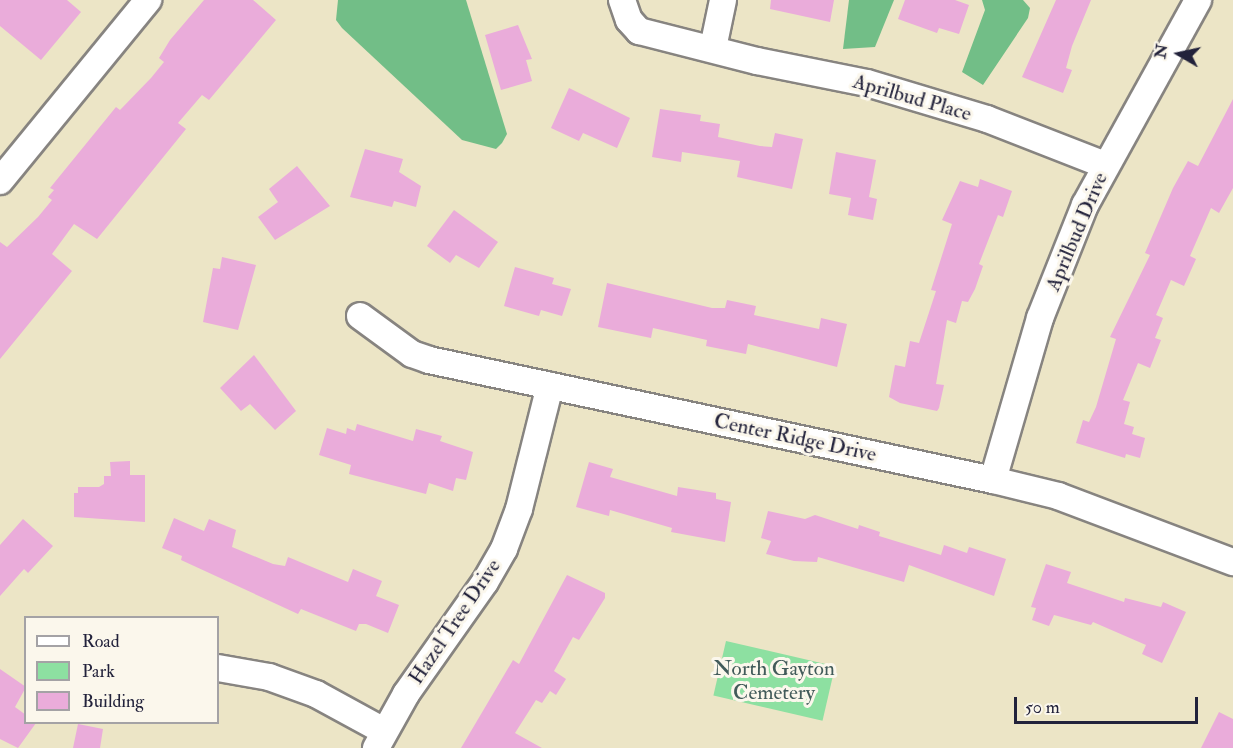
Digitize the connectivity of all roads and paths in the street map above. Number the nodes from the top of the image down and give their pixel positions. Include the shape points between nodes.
1 (148, 0) edge
2 (622, 0) edge
3 (723, 0) edge
4 (1198, 0) edge
5 (714, 48) junction
6 (1105, 165) junction
7 (0, 181) edge
8 (360, 316) dead end
9 (550, 386) junction
10 (993, 480) junction
11 (1233, 562) edge
12 (219, 668) edge
13 (380, 739) edge

1 - 7 street
2 - 5 street, Aprilbud Place via 629,20 639,31
3 - 5 street
4 - 6 street, Aprilbud Drive
5 - 6 street, Aprilbud Place via 757,62 867,83 987,119
6 - 10 street, Aprilbud Drive via 1040,318
8 - 9 street, Center Ridge Drive via 412,354
9 - 10 street, Center Ridge Drive
9 - 13 street, Hazel Tree Drive via 519,509 504,549
10 - 11 street, Center Ridge Drive via 1078,503
12 - 13 street via 268,677 316,694

